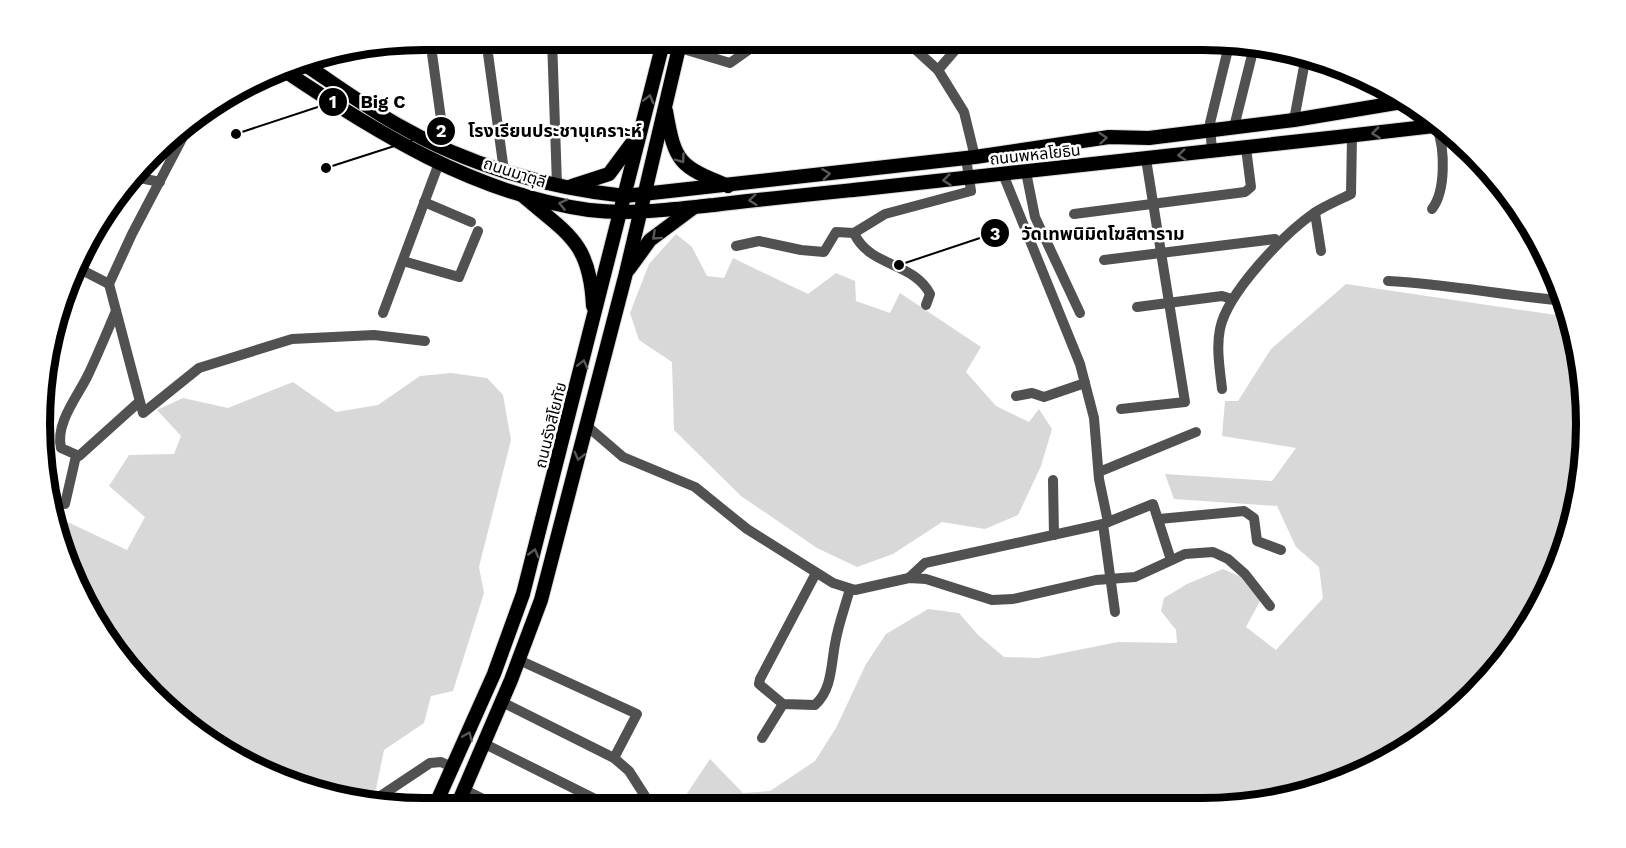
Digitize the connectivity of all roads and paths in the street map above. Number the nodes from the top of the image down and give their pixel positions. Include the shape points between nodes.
1 (432, 50) edge
2 (488, 50) edge
3 (553, 50) edge
4 (661, 50) edge
5 (679, 50) edge
6 (696, 50) edge
7 (748, 50) edge
8 (916, 50) edge
9 (955, 50) edge
10 (1228, 50) edge
11 (1252, 53) edge
12 (1305, 64) edge
13 (311, 67) edge
14 (301, 70) edge
15 (938, 70) junction
16 (290, 74) edge
17 (298, 80) junction
18 (1394, 103) edge
19 (665, 106) junction
20 (1294, 120) junction
21 (1234, 127) junction
22 (642, 128) junction
23 (1431, 128) edge
24 (1209, 130) junction
25 (1352, 136) junction
26 (183, 138) edge
27 (1446, 140) edge
28 (445, 148) junction
29 (1246, 148) junction
30 (1212, 152) junction
31 (971, 158) junction
32 (1146, 159) junction
33 (439, 163) junction
34 (504, 171) junction
35 (1026, 172) junction
36 (1003, 174) junction
37 (969, 177) junction
38 (141, 178) edge
39 (159, 182) junction
40 (562, 186) junction
41 (729, 186) junction
42 (519, 192) junction
43 (643, 195) junction
44 (625, 196) junction
45 (424, 202) junction
46 (1152, 203) junction
47 (694, 207) junction
48 (1432, 209) dead end
49 (621, 212) junction
50 (639, 212) junction
51 (1315, 213) junction
52 (1074, 214) dead end
53 (854, 233) junction
54 (1275, 239) dead end
55 (736, 246) dead end
56 (1321, 252) dead end
57 (1163, 254) junction
58 (1104, 260) dead end
59 (403, 261) junction
60 (83, 270) edge
61 (626, 273) junction
62 (1388, 281) dead end
63 (109, 284) junction
64 (1232, 299) junction
65 (1555, 300) edge
66 (1170, 301) junction
67 (926, 305) dead end
68 (1137, 307) dead end
69 (116, 311) junction
70 (383, 313) dead end
71 (1080, 313) dead end
72 (594, 321) junction
73 (424, 341) dead end
74 (1085, 383) junction
75 (1222, 389) dead end
76 (1016, 396) dead end
77 (139, 402) junction
78 (1121, 409) dead end
79 (587, 426) junction
80 (1196, 432) dead end
81 (76, 456) junction
82 (1099, 472) junction
83 (1053, 480) dead end
84 (65, 504) dead end
85 (1159, 519) junction
86 (1106, 523) junction
87 (1054, 535) junction
88 (1281, 550) dead end
89 (1172, 560) junction
90 (816, 573) junction
91 (909, 578) junction
92 (1112, 579) junction
93 (850, 589) junction
94 (1270, 606) dead end
95 (1115, 612) dead end
96 (519, 660) junction
97 (502, 702) junction
98 (783, 704) junction
99 (762, 738) dead end
100 (485, 744) junction
101 (614, 758) junction
102 (454, 768) junction
103 (465, 790) junction
104 (381, 796) edge
105 (439, 798) edge
106 (461, 798) edge
107 (481, 798) edge
108 (593, 798) edge
109 (646, 798) edge

1 - 28 street
2 - 34 street
3 - 40 street
22 -> 4 main road, ถนนรังสิโยทัย
5 - 19 main road
6 - 7 street via 730,63
8 - 15 street
9 - 15 street
10 - 24 street
11 - 21 street
12 - 20 street
13 - 28 main road, ถนนมาตุลี via 400,126
14 - 17 main road
15 - 31 street via 964,112
16 - 17 main road, ถนนมาตุลี
17 - 33 main road, ถนนมาตุลี via 375,130
18 - 20 main road, ถนนพหลโยธิน
19 -> 41 main road via 670,141 685,166
19 - 43 main road
20 - 21 main road, ถนนพหลโยธิน
21 - 24 main road, ถนนพหลโยธิน
22 - 40 main road via 609,174
22 - 44 main road, ถนนรังสิโยทัย
23 -> 25 main road, ถนนพหลโยธิน
24 - 30 street
31 -> 24 main road, ถนนพหลโยธิน via 1109,137 1149,138
25 - 29 main road, ถนนพหลโยธิน
25 - 51 street via 1351,194
26 - 39 street
27 - 48 street via 1439,195
28 - 34 main road, ถนนมาตุลี
29 - 30 main road, ถนนพหลโยธิน
29 - 46 street via 1249,190
30 -> 32 main road, ถนนพหลโยธิน
31 - 37 street
41 -> 31 main road, ถนนพหลโยธิน
32 - 35 main road, ถนนพหลโยธิน
32 - 46 street
33 - 42 main road, ถนนมาตุลี
33 - 45 street
34 - 40 main road, ถนนมาตุลี
35 - 36 main road, ถนนพหลโยธิน
35 - 71 street via 1035,217
36 - 37 main road, ถนนพหลโยธิน
36 - 74 street
37 -> 47 main road, ถนนพหลโยธิน
37 - 53 street via 971,192 885,214
38 - 39 street
39 - 63 street
40 - 44 main road, ถนนมาตุลี
41 - 43 main road, ถนนพหลโยธิน
49 -> 42 main road, ถนนมาตุลี via 588,210
42 - 72 main road via 555,220 582,250 592,287
43 - 44 main road, ถนนมาตุลี
43 - 50 main road
44 - 49 main road, ถนนรังสิโยทัย
45 - 59 street
45 - 59 street via 474,226 459,277
46 - 52 street
46 - 57 street
47 - 50 main road, ถนนพหลโยธิน
47 -> 61 main road via 650,240
49 - 50 main road, ถนนมาตุลี
49 - 72 main road, ถนนรังสิโยทัย
50 - 61 main road
51 - 56 street
51 - 64 street via 1276,246
53 - 55 street via 836,232 825,252 759,240
53 - 67 street via 870,254 921,281 931,297
54 - 57 street
57 - 58 street
57 - 66 street
59 - 70 street
60 - 63 street
61 - 79 main road
62 - 65 street via 1435,283
63 - 69 street
64 - 66 street via 1222,296
64 - 75 street via 1219,332
66 - 68 street
66 - 78 street via 1185,402
69 - 77 street
69 - 81 street via 60,436 61,448
102 -> 72 main road, ถนนรังสิโยทัย via 523,594
73 - 77 street via 374,335 292,339 199,368 146,413 142,413
74 - 76 street via 1044,397 1032,393
74 - 82 street via 1094,418
77 - 81 street via 83,454
79 - 90 street via 623,457 695,487 747,529
79 -> 96 main road via 541,600
80 - 82 street
81 - 84 street
82 - 86 street
83 - 87 street
85 - 86 street via 1153,504
85 - 88 street via 1244,511 1254,518 1257,541
85 - 89 street
86 - 87 street
86 - 92 street
87 - 91 street via 925,563
89 - 92 street via 1135,578
89 - 94 street via 1185,554 1213,552 1228,559
90 - 93 street
90 - 98 street via 760,679 759,684
91 - 92 street via 944,583 992,600
91 - 93 street
92 - 95 street
93 - 98 street via 832,674 820,700 815,705
96 - 97 main road
96 - 101 street via 637,714
97 - 100 main road
97 - 101 street
98 - 99 street
100 - 103 main road
100 - 108 street
101 - 109 street via 629,771
102 - 104 street via 441,762 430,763
102 - 105 main road, ถนนรังสิโยทัย
103 - 106 main road
103 - 107 street

